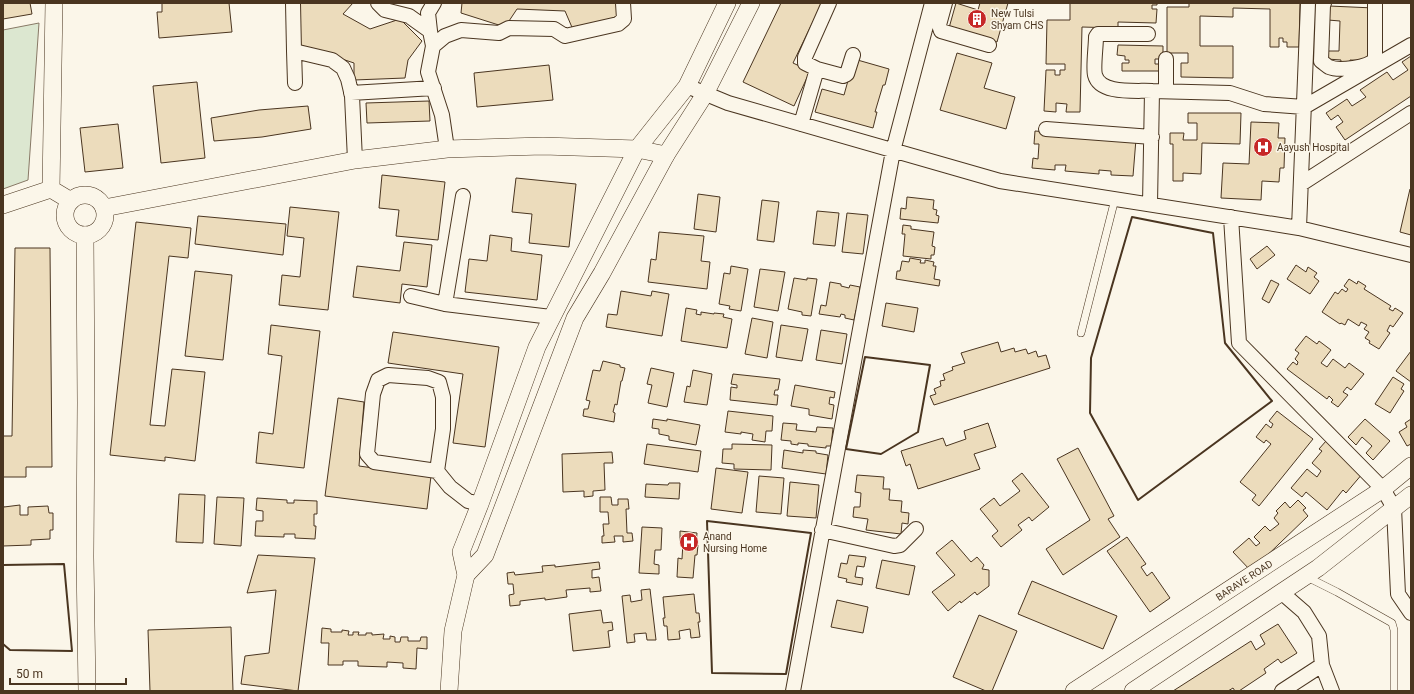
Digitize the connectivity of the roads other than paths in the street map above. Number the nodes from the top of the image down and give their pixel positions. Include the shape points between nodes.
1 (54, 3) edge
2 (294, 3) edge
3 (378, 3) edge
4 (434, 3) edge
5 (622, 3) edge
6 (727, 3) edge
7 (751, 3) edge
8 (829, 3) edge
9 (1308, 3) edge
10 (1324, 3) edge
11 (1375, 3) edge
12 (933, 4) edge
13 (430, 31) junction
14 (1148, 34) dead end
15 (989, 45) dead end
16 (1411, 45) edge
17 (433, 46) junction
18 (294, 51) junction
19 (1321, 54) junction
20 (854, 55) dead end
21 (1306, 55) junction
22 (1166, 59) dead end
23 (817, 69) junction
24 (295, 83) dead end
25 (687, 86) junction
26 (434, 88) junction
27 (1159, 91) junction
28 (351, 93) junction
29 (705, 94) junction
30 (1304, 107) junction
31 (1411, 113) edge
32 (801, 124) junction
33 (1046, 129) dead end
34 (1152, 137) junction
35 (447, 149) junction
36 (637, 149) junction
37 (893, 151) junction
38 (666, 155) junction
39 (354, 160) junction
40 (1301, 184) junction
41 (51, 189) junction
42 (463, 196) dead end
43 (1115, 199) junction
44 (71, 201) junction
45 (1150, 204) junction
46 (3, 205) edge
47 (104, 208) junction
48 (1231, 217) junction
49 (1299, 228) junction
50 (86, 235) junction
51 (1411, 255) edge
52 (411, 296) dead end
53 (445, 304) junction
54 (552, 317) junction
55 (1081, 333) dead end
56 (1411, 466) edge
57 (437, 471) junction
58 (1383, 488) junction
59 (1411, 495) edge
60 (480, 504) junction
61 (1394, 508) junction
62 (916, 529) dead end
63 (822, 530) junction
64 (466, 575) junction
65 (1305, 576) junction
66 (1281, 592) junction
67 (1411, 613) edge
68 (1322, 664) junction
69 (87, 691) edge
70 (450, 691) edge
71 (792, 691) edge
72 (1074, 691) edge
73 (1133, 691) edge
74 (1282, 691) edge
75 (1332, 691) edge
76 (1394, 691) edge

1 - 41 street
2 - 18 street
3 - 13 street via 385,10 409,16
4 - 13 street via 428,13
5 - 17 street via 624,19 618,24 565,36 554,29 509,28 499,33 461,30 445,36
6 - 25 street
7 - 29 street
8 - 23 street via 805,57 805,63
9 - 21 street
10 - 19 street
11 - 19 street via 1373,62 1365,66 1343,69 1329,67 1321,61
12 - 15 street via 941,31
12 - 37 street
13 - 17 street
14 - 27 street via 1098,34 1095,76 1101,85 1110,89
16 - 30 street
17 - 26 street via 428,72
18 - 24 street
18 - 28 street via 332,60 343,68
19 - 21 street
20 - 23 street via 847,74 843,76
21 - 30 street
22 - 27 street
23 - 32 street
25 - 29 street
25 - 36 street
26 - 28 street
26 - 35 street via 442,115
27 - 30 street via 1230,93 1264,104
27 - 34 street
28 - 39 street
29 - 32 street
29 - 38 street
30 - 40 street
31 - 40 street
32 - 37 street
33 - 34 street
34 - 45 street
35 - 36 street via 543,146
35 - 39 street
36 - 38 street
36 - 54 street
37 - 43 street via 1000,181
37 - 63 street
38 - 64 street via 575,318 485,555
39 - 47 street
40 - 49 street
41 - 44 street
41 - 46 street
42 - 53 street
43 - 45 street
43 - 55 lane
44 - 47 street via 77,197 90,196 101,202
44 - 50 street via 65,213 68,226 79,234
45 - 48 street
47 - 50 street via 102,226 92,234
48 - 49 street
48 - 58 street via 1239,343
49 - 51 street
50 - 69 street
52 - 53 street
53 - 54 street
54 - 60 street via 537,347
56 - 58 street, BARAVE ROAD
57 - 57 street via 374,462 367,454 373,394 378,380 388,375 428,378 439,382 444,397 444,429
57 - 60 street via 450,487 468,501
58 - 61 street
58 - 72 street, BARAVE ROAD
59 - 61 street
60 - 64 street via 461,552
61 - 65 street
61 - 67 street via 1398,594
62 - 63 street via 900,545 894,546
63 - 71 street
64 - 70 street via 454,630
65 - 66 street
65 - 76 lane via 1392,623
66 - 68 street via 1304,612 1319,636
66 - 73 street
68 - 74 street
68 - 75 street

